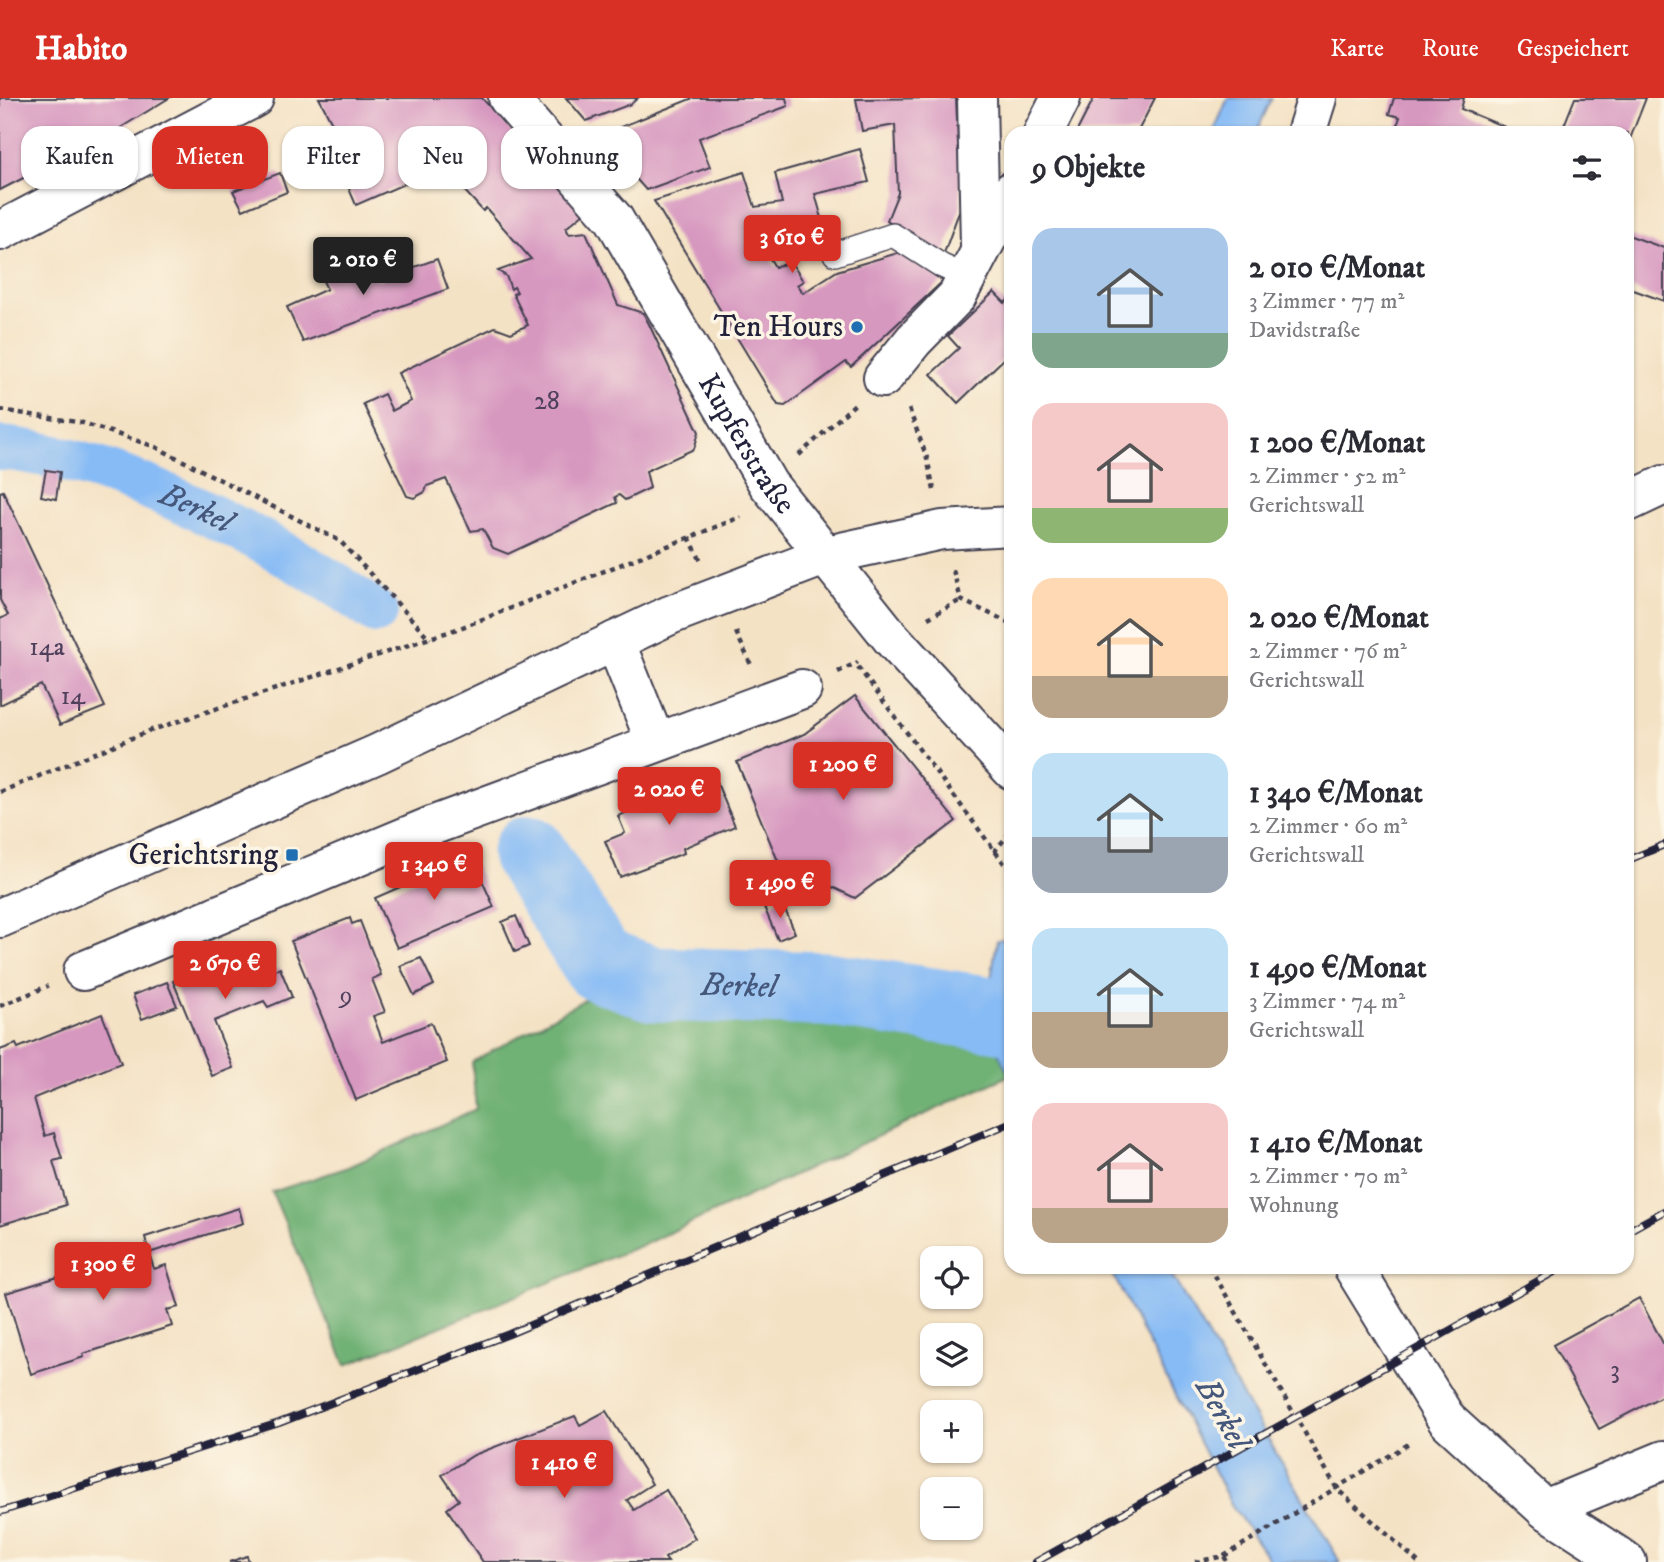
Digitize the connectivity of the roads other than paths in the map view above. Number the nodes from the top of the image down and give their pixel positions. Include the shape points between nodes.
1 (254, 98) edge
2 (508, 98) edge
3 (977, 98) edge
4 (1061, 98) edge
5 (1317, 98) edge
6 (1047, 126) edge
7 (1308, 126) edge
8 (1004, 206) edge
9 (0, 231) edge
10 (835, 254) dead end
11 (973, 265) junction
12 (883, 378) road end
13 (1664, 485) edge
14 (1634, 499) edge
15 (1004, 526) edge
16 (827, 555) junction
17 (615, 641) junction
18 (802, 689) dead end
19 (655, 741) junction
20 (1004, 762) edge
21 (0, 918) edge
22 (83, 971) road end
23 (1357, 1274) edge
24 (1664, 1460) edge
25 (1545, 1509) junction
26 (1627, 1562) edge

1 - 9 street
2 - 16 street, Kupferstraße via 614,219 775,493
3 - 11 street
4 - 6 street
5 - 7 street
8 - 11 street
10 - 11 lane via 893,236 942,266
11 - 12 street via 957,296
13 - 14 street
15 - 16 street via 942,530
16 - 17 street
16 - 20 street, Kupferstraße via 892,639
17 - 19 street
17 - 21 street via 377,754
18 - 19 street
19 - 22 street via 434,825
23 - 25 street via 1447,1420
24 - 25 street
25 - 26 street

